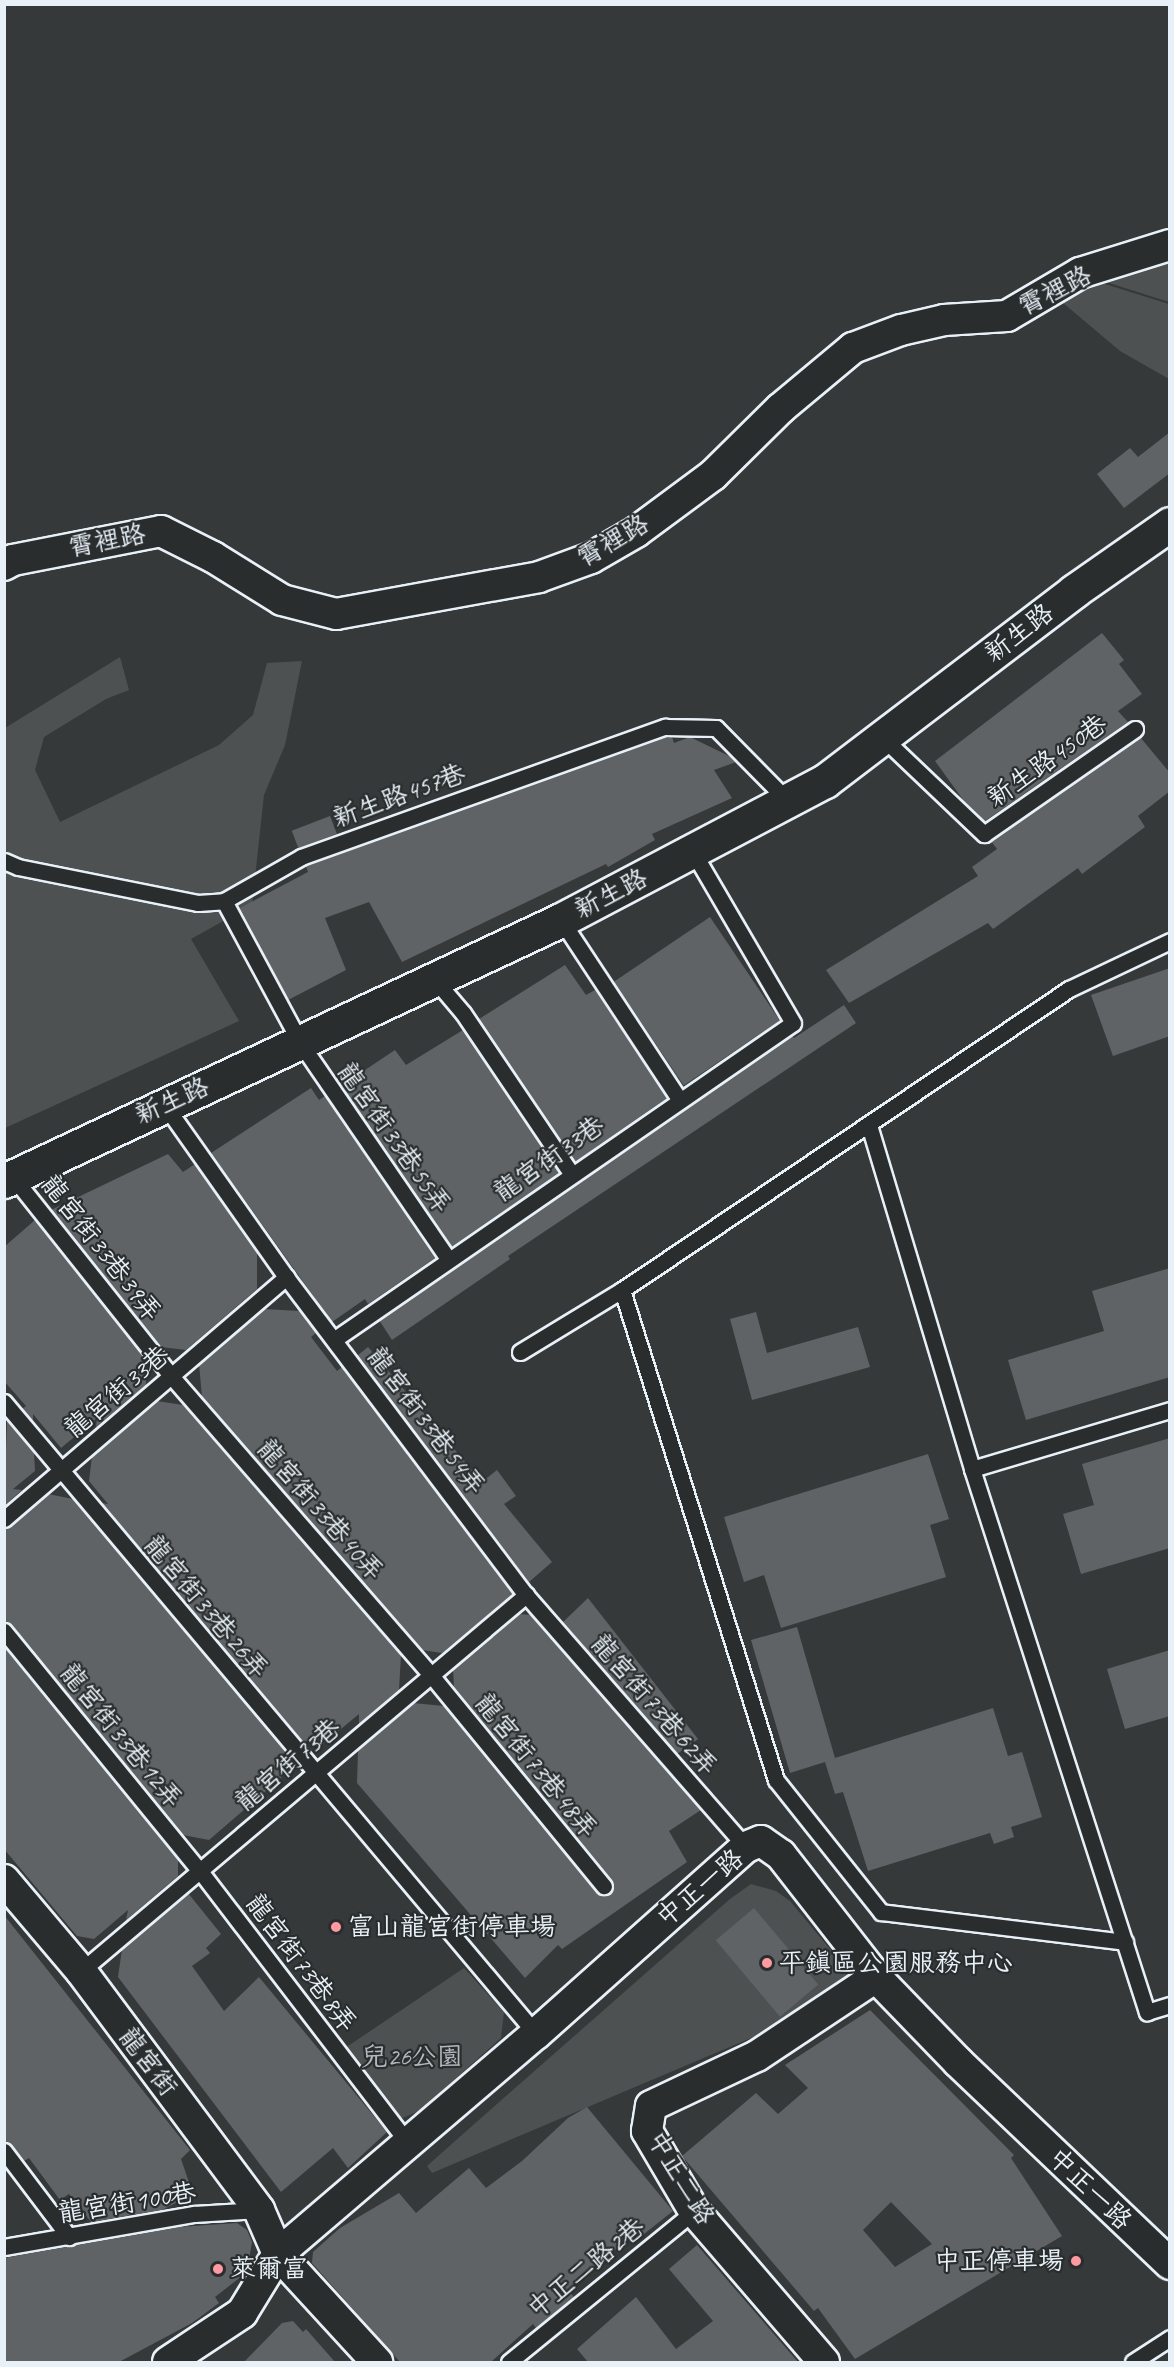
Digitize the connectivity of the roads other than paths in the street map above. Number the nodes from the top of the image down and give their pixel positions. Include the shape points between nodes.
1 (1170, 245) edge
2 (1170, 524) edge
3 (4, 565) edge
4 (1135, 729) dead end
5 (882, 737) junction
6 (787, 800) junction
7 (693, 852) junction
8 (4, 861) edge
9 (224, 901) junction
10 (561, 920) junction
11 (1170, 941) edge
12 (435, 980) junction
13 (301, 1044) junction
14 (680, 1099) junction
15 (164, 1104) junction
16 (869, 1125) junction
17 (571, 1173) junction
18 (9, 1179) edge
19 (448, 1259) junction
20 (286, 1277) junction
21 (622, 1290) junction
22 (335, 1339) junction
23 (520, 1352) dead end
24 (172, 1377) junction
25 (4, 1402) edge
26 (1170, 1410) edge
27 (972, 1469) junction
28 (61, 1471) junction
29 (4, 1520) edge
30 (526, 1595) junction
31 (4, 1631) edge
32 (431, 1676) junction
33 (314, 1775) junction
34 (746, 1847) junction
35 (200, 1871) junction
36 (4, 1880) edge
37 (604, 1886) dead end
38 (1125, 1942) junction
39 (81, 1971) junction
40 (876, 1977) junction
41 (1170, 2005) edge
42 (536, 2034) junction
43 (408, 2143) junction
44 (4, 2151) edge
45 (259, 2210) junction
46 (694, 2211) junction
47 (69, 2237) junction
48 (4, 2247) edge
49 (278, 2254) junction
50 (1170, 2264) edge
51 (1170, 2338) edge
52 (168, 2362) edge
53 (377, 2362) edge
54 (509, 2362) edge
55 (824, 2362) edge
56 (1133, 2362) edge

1 - 3 street, 霄裡路 via 1080,273 1007,316 944,320 901,330 854,348 781,408 713,474 636,532 591,558 539,577 336,614 282,600 213,557 161,531
2 - 5 street, 新生路
4 - 5 lane, 新生路450巷 via 984,834
5 - 6 street, 新生路 via 825,781
6 - 7 street, 新生路
6 - 9 lane, 新生路457巷 via 716,728 665,727 301,857
7 - 10 street, 新生路
7 - 14 lane, 龍宮街33巷 via 793,1023
8 - 9 lane, 新生路457巷 via 198,903
9 - 13 lane, 龍宮街33巷55弄
10 - 12 street, 新生路
10 - 14 lane
11 - 16 lane via 1069,988
12 - 13 street, 新生路
12 - 17 lane via 463,1013
13 - 15 street, 新生路
13 - 19 lane, 龍宮街33巷55弄
14 - 17 lane, 龍宮街33巷
15 - 18 street, 新生路
15 - 20 lane, 龍宮街33巷54弄
16 - 21 lane
16 - 27 lane
17 - 19 lane, 龍宮街33巷
18 - 24 lane, 龍宮街33巷39弄
19 - 22 lane, 龍宮街33巷
20 - 22 lane, 龍宮街33巷54弄
20 - 24 lane, 龍宮街33巷
21 - 23 lane
21 - 38 lane via 776,1780 881,1912
22 - 30 lane, 龍宮街33巷54弄
24 - 28 lane, 龍宮街33巷
24 - 32 lane, 龍宮街33巷40弄
25 - 28 lane, 龍宮街33巷26弄
26 - 27 lane
27 - 38 lane
28 - 29 lane, 龍宮街33巷
28 - 33 lane, 龍宮街33巷26弄
30 - 32 lane, 龍宮街73巷
30 - 34 lane, 龍宮街73巷62弄
31 - 35 lane, 龍宮街33巷12弄
32 - 33 lane, 龍宮街73巷
32 - 37 lane, 龍宮街73巷48弄
33 - 35 lane, 龍宮街73巷
33 - 42 lane, 龍宮街33巷26弄
34 - 40 street, 中正一路 via 761,1841 781,1854
34 - 42 street, 中正一路
35 - 39 lane, 龍宮街73巷
35 - 43 lane, 龍宮街73巷8弄
36 - 39 street, 龍宮街
38 - 41 lane via 1147,2012
39 - 45 street, 龍宮街
40 - 46 street, 中正二路 via 757,2056 651,2106 647,2131
40 - 50 street, 中正一路 via 958,2062
42 - 43 street, 中正一路
43 - 49 street, 中正一路
44 - 47 lane
45 - 47 lane, 龍宮街100巷 via 194,2214
45 - 49 street, 龍宮街
46 - 54 lane, 中正二路2巷
46 - 55 street, 中正二路
47 - 48 lane, 龍宮街100巷
49 - 52 street, 中正一路 via 242,2313
49 - 53 street, 龍宮街
51 - 56 lane

